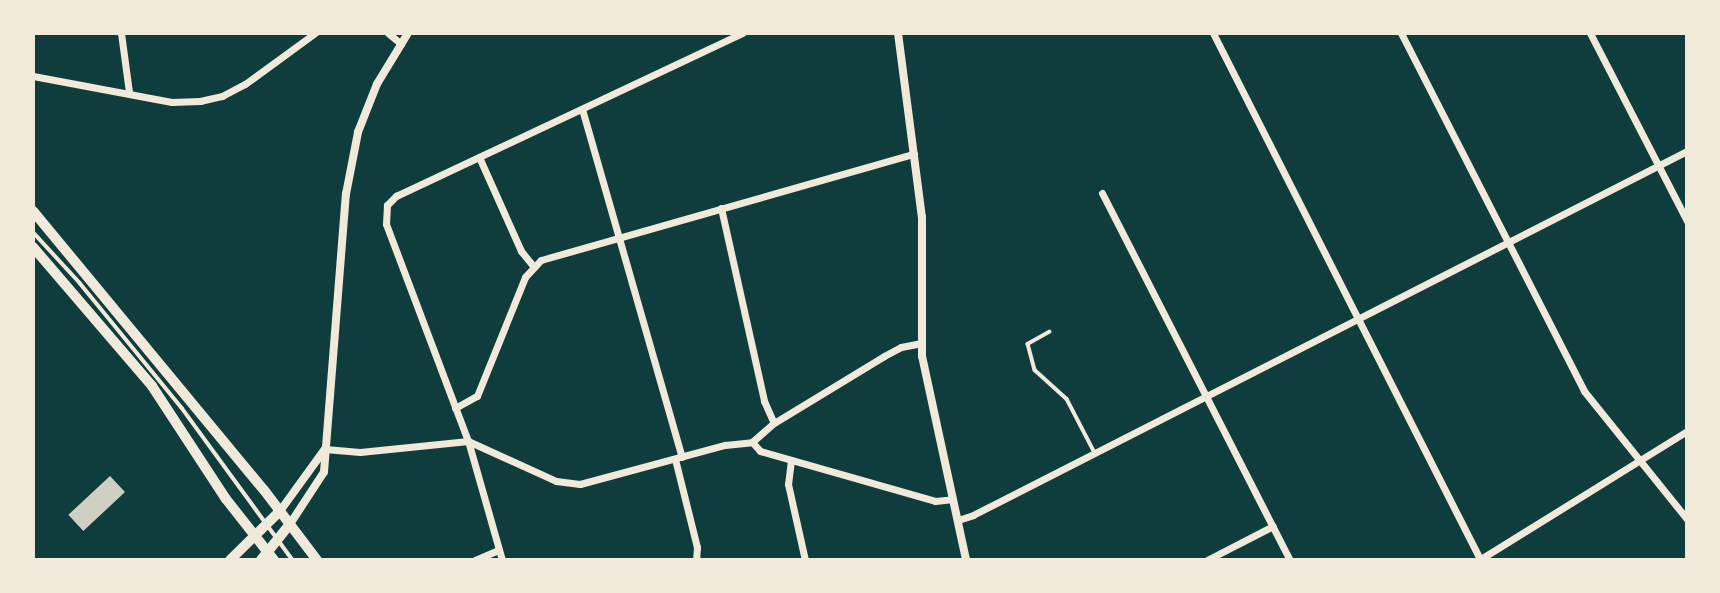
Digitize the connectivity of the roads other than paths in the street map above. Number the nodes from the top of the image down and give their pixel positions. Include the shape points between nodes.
1 (121, 33) edge
2 (315, 33) edge
3 (388, 33) edge
4 (408, 33) edge
5 (743, 33) edge
6 (898, 33) edge
7 (1213, 33) edge
8 (1401, 33) edge
9 (1590, 33) edge
10 (401, 44) junction
11 (33, 76) edge
12 (129, 92) junction
13 (582, 109) junction
14 (1687, 150) edge
15 (914, 154) junction
16 (479, 157) junction
17 (1658, 165) junction
18 (1102, 193) dead end
19 (721, 208) junction
20 (33, 211) edge
21 (1687, 221) edge
22 (33, 232) edge
23 (619, 237) junction
24 (1508, 242) junction
25 (33, 247) edge
26 (533, 266) junction
27 (1358, 318) junction
28 (1050, 332) dead end
29 (922, 343) junction
30 (1206, 396) junction
31 (455, 408) junction
32 (774, 423) junction
33 (1687, 431) edge
34 (468, 441) junction
35 (752, 442) junction
36 (325, 449) junction
37 (1095, 453) junction
38 (678, 458) junction
39 (791, 460) junction
40 (1640, 460) junction
41 (953, 499) junction
42 (280, 511) junction
43 (1687, 519) edge
44 (958, 520) junction
45 (268, 523) junction
46 (290, 524) junction
47 (1273, 526) junction
48 (256, 536) junction
49 (278, 538) junction
50 (499, 550) junction
51 (267, 557) edge
52 (1480, 559) edge
53 (230, 560) edge
54 (293, 560) edge
55 (317, 560) edge
56 (475, 560) edge
57 (502, 560) edge
58 (696, 560) edge
59 (805, 560) edge
60 (966, 560) edge
61 (1207, 560) edge
62 (1290, 560) edge

1 - 12 street
2 - 12 street via 222,96 172,102
3 - 10 street
4 - 10 street
5 - 13 street
6 - 15 street
7 - 27 street
8 - 24 street
9 - 17 street
10 - 36 street via 368,106 352,158
11 - 12 street
13 - 16 street
13 - 23 street
14 - 17 street
15 - 19 street
15 - 29 street via 923,241
16 - 26 street via 521,251
16 - 31 street via 387,205 386,224
17 - 21 street
17 - 24 street
18 - 30 street
19 - 23 street
19 - 32 street via 764,401
20 - 42 main road
22 - 45 lane via 182,408
23 - 26 street
23 - 38 street
24 - 27 street
24 - 40 street via 1584,391
25 - 48 main road via 152,386 226,499
26 - 31 street via 477,396
27 - 30 street
27 - 52 street
28 - 37 lane via 1028,344 1035,370 1067,399
29 - 32 street via 884,356
29 - 41 street
30 - 37 street
30 - 47 street
31 - 34 street
32 - 35 street
33 - 40 street
34 - 36 street via 360,452
34 - 38 street via 569,484 593,482
34 - 50 street
35 - 38 street
35 - 39 street via 760,451
36 - 42 street
36 - 46 street via 324,472
37 - 44 street
38 - 58 street
39 - 41 street via 934,501
39 - 59 street via 788,484
40 - 43 street
40 - 52 street
41 - 44 street
42 - 45 main road
42 - 46 main road
44 - 60 street
45 - 48 main road
45 - 49 lane
46 - 49 main road
46 - 55 main road
47 - 61 street
47 - 62 street
48 - 51 main road
48 - 53 main road
49 - 51 main road
49 - 54 lane
50 - 56 street
50 - 57 street

